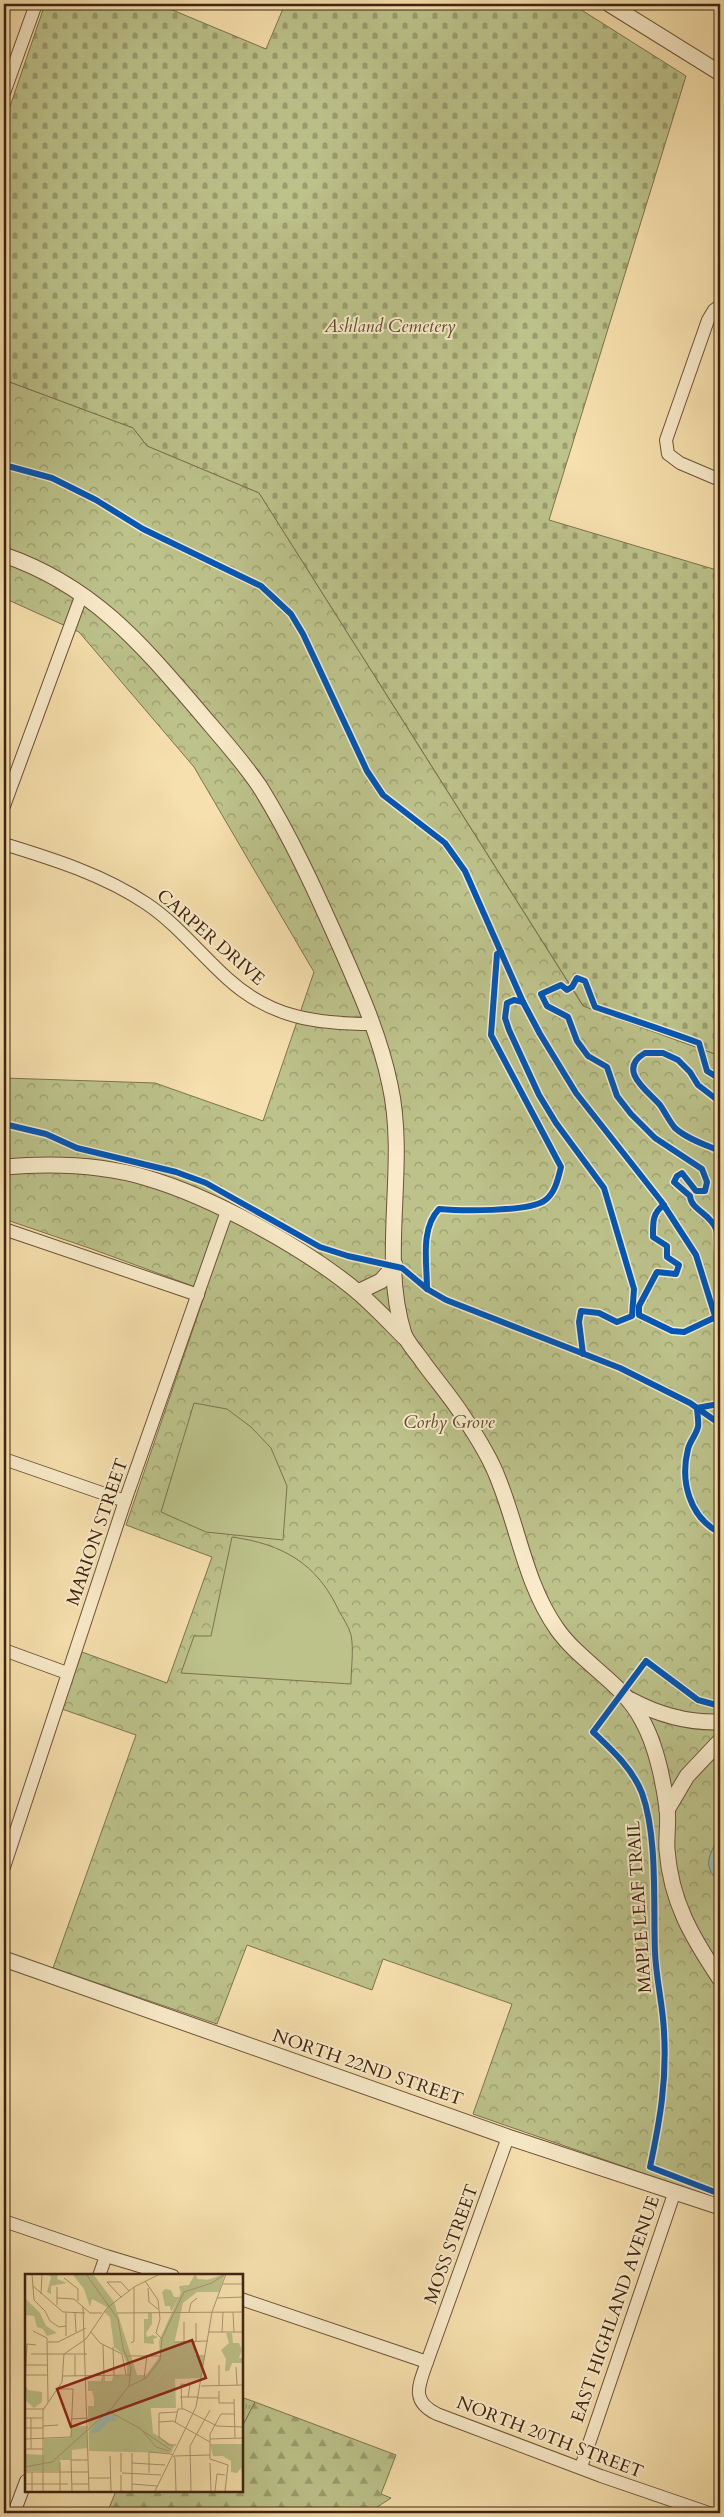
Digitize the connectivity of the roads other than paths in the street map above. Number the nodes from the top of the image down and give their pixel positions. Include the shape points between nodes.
1 (36, 4) edge
2 (609, 4) edge
3 (720, 73) edge
4 (4, 93) edge
5 (720, 306) edge
6 (720, 480) edge
7 (4, 555) edge
8 (82, 594) junction
9 (4, 806) edge
10 (4, 844) edge
11 (373, 1024) junction
12 (4, 1167) edge
13 (227, 1211) junction
14 (4, 1229) edge
15 (395, 1265) junction
16 (358, 1292) junction
17 (198, 1295) junction
18 (405, 1338) junction
19 (4, 1458) edge
20 (125, 1501) junction
21 (4, 1650) edge
22 (67, 1673) junction
23 (630, 1699) junction
24 (720, 1722) edge
25 (720, 1741) edge
26 (667, 1810) junction
27 (4, 1867) edge
28 (4, 1959) edge
29 (720, 1979) edge
30 (508, 2137) junction
31 (675, 2191) junction
32 (720, 2207) edge
33 (4, 2221) edge
34 (106, 2256) junction
35 (100, 2274) edge
36 (166, 2274) edge
37 (242, 2299) edge
38 (427, 2362) junction
39 (581, 2467) junction
40 (25, 2484) edge
41 (14, 2513) edge
42 (709, 2513) edge

1 - 4 street
2 - 3 street
5 - 6 street via 708,320 666,440 668,454
7 - 8 street via 41,570
8 - 9 street
8 - 11 street via 141,644 258,784 302,861
10 - 11 street, CARPER DRIVE via 92,875 147,904 186,935 228,980 268,1007 326,1024
11 - 15 street via 390,1085 398,1133
12 - 13 street via 69,1165 102,1169 146,1178
13 - 16 street via 305,1256
13 - 17 street, MARION STREET
14 - 17 street
15 - 16 street via 381,1281
15 - 18 street
16 - 18 street
17 - 20 street, MARION STREET
18 - 23 street via 463,1416 498,1478 545,1611 578,1654
19 - 20 street
20 - 22 street, MARION STREET
21 - 22 street
22 - 27 street, MARION STREET
23 - 24 street via 653,1711 680,1719
23 - 26 street via 644,1722
25 - 26 street via 688,1776
26 - 29 street via 667,1850 673,1887 684,1922
28 - 30 street, NORTH 22ND STREET
30 - 31 street, NORTH 22ND STREET
30 - 38 street, MOSS STREET
31 - 32 street, NORTH 22ND STREET
31 - 39 street, EAST HIGHLAND AVENUE
33 - 34 street
34 - 35 street
34 - 36 street
37 - 38 street
38 - 39 street, NORTH 20TH STREET via 418,2395 426,2408
39 - 42 street, NORTH 20TH STREET
40 - 41 street

